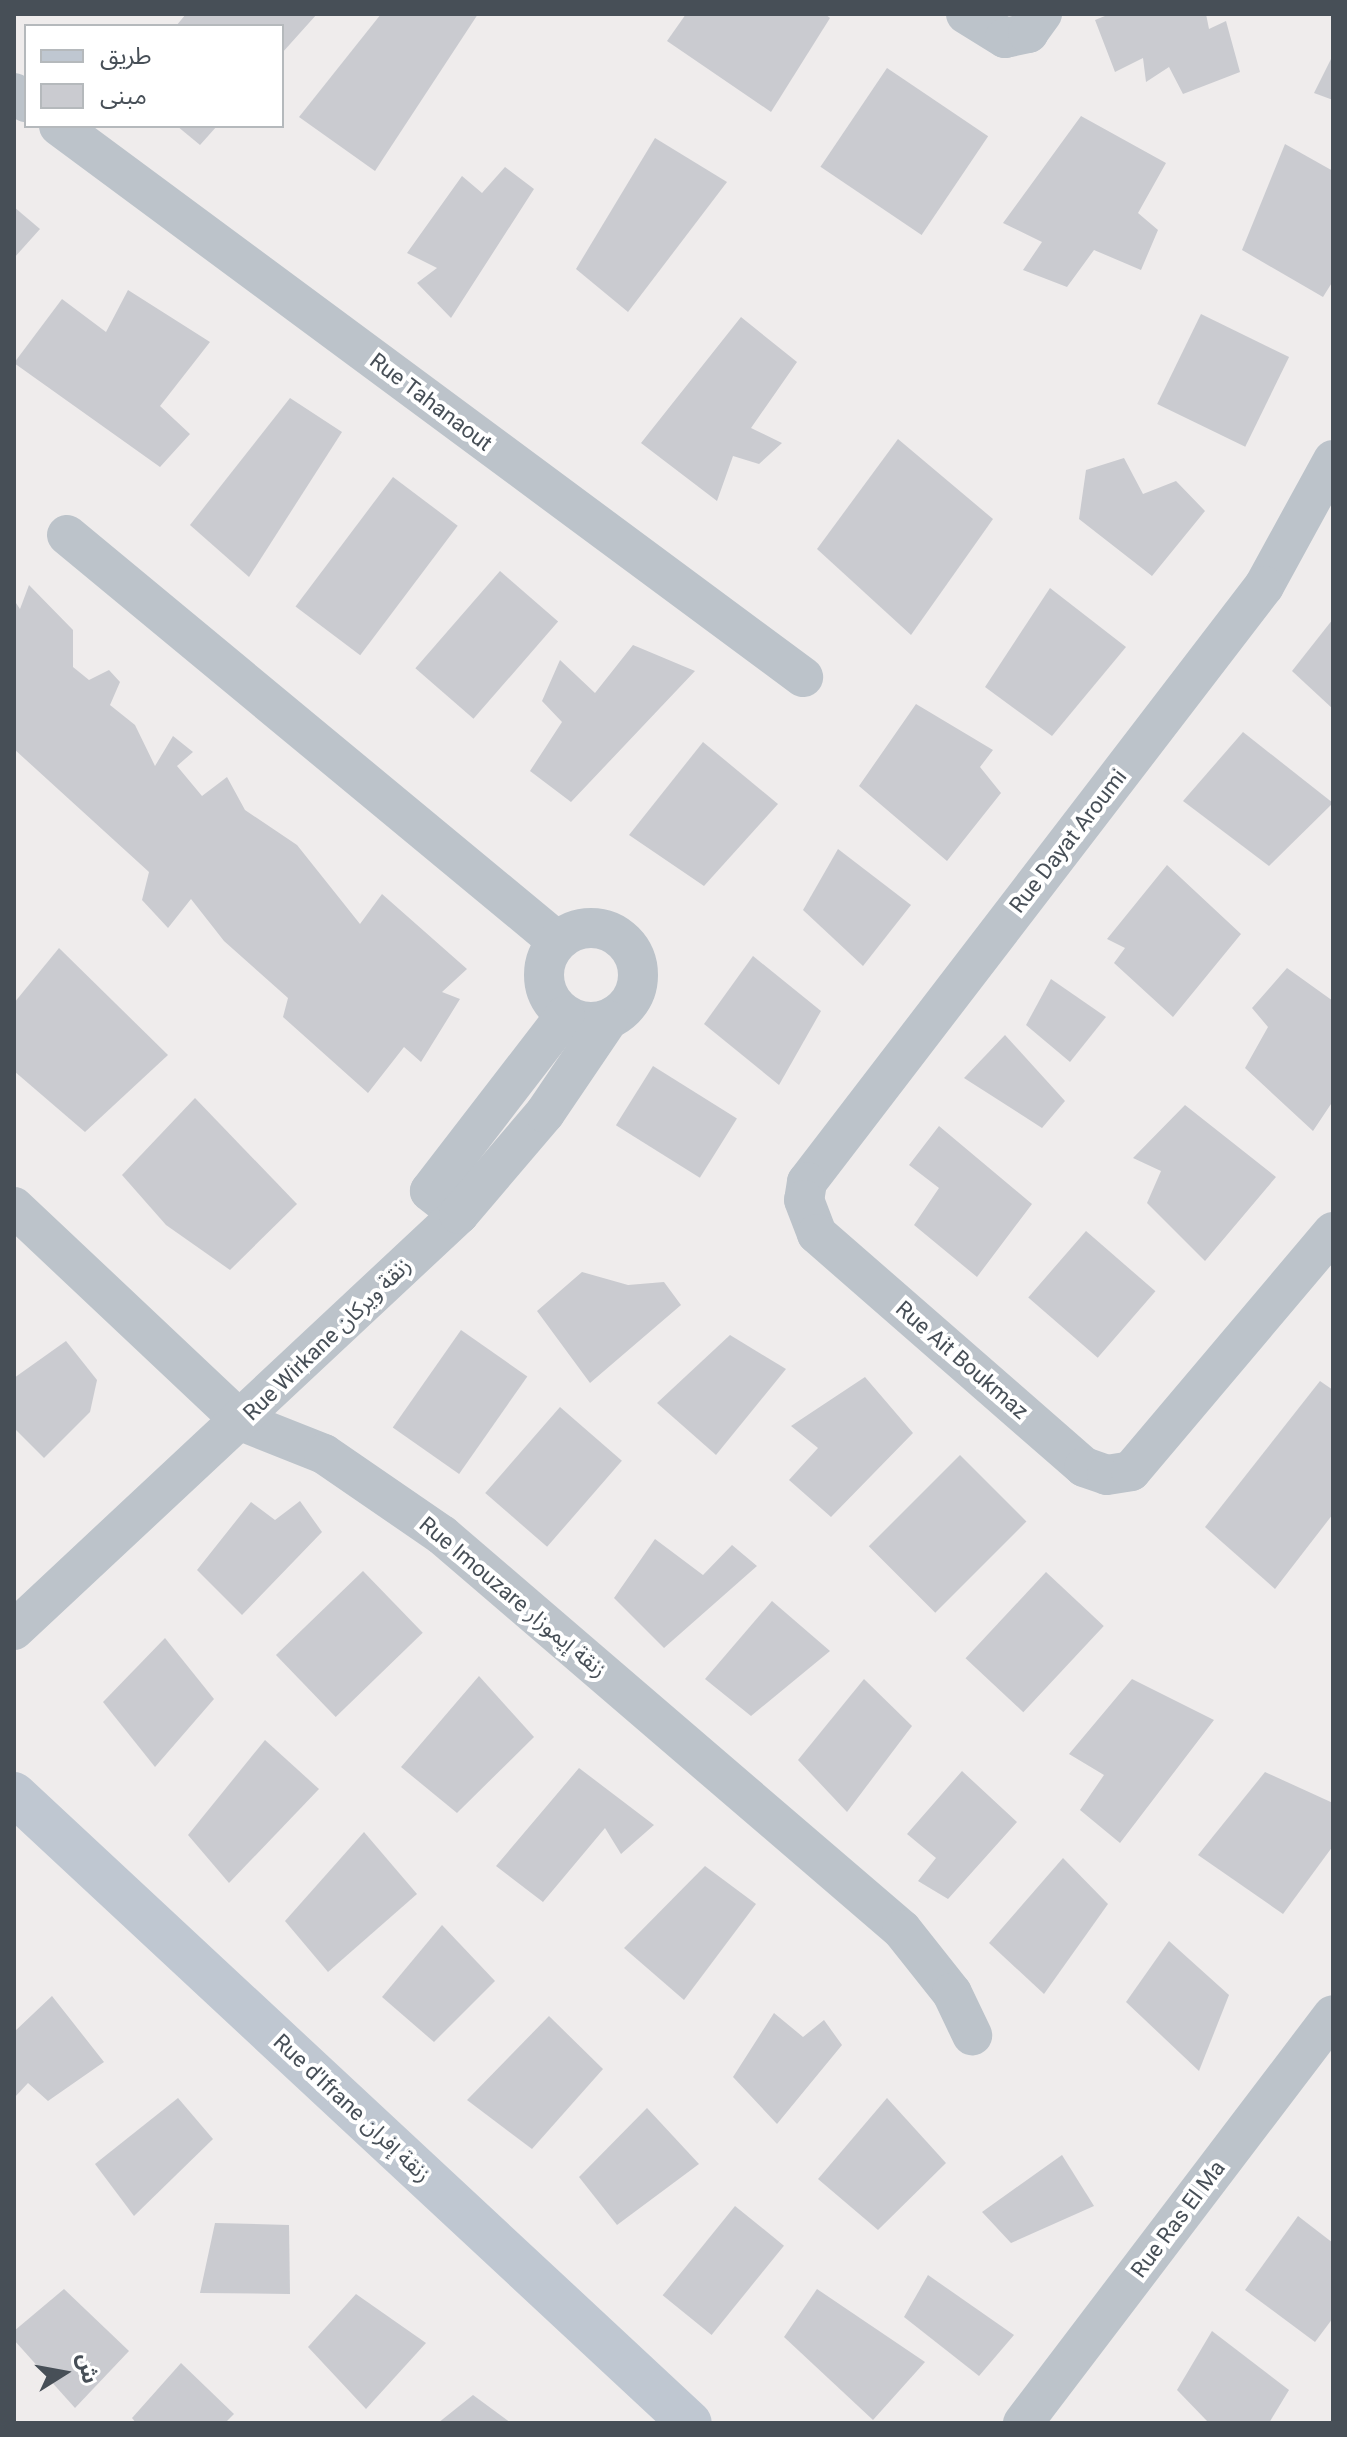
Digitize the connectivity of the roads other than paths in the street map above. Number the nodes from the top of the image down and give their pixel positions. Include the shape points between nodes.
1 (966, 14) edge
2 (1035, 23) edge
3 (62, 128) edge
4 (1333, 460) edge
5 (67, 535) dead end
6 (803, 677) dead end
7 (557, 941) junction
8 (565, 1016) junction
9 (608, 1020) junction
10 (512, 1082) junction
11 (545, 1113) junction
12 (445, 1202) junction
13 (14, 1207) edge
14 (807, 1218) joint
15 (1333, 1232) edge
16 (241, 1421) junction
17 (14, 1630) edge
18 (14, 1794) edge
19 (1333, 2015) edge
20 (972, 2035) dead end
21 (690, 2423) edge
22 (1023, 2423) edge

1 - 2 street via 1005,38
3 - 6 street, Rue Tahanaout
4 - 14 street, Rue Dayat Aroumi via 1264,586 807,1182
5 - 7 street
7 - 8 street via 545,959 543,980
7 - 9 street via 574,930 596,927 616,934 630,949 636,989 626,1008
8 - 9 street via 586,1023
8 - 10 street
9 - 11 street, Rue Wirkane زنقة ويركان
10 - 11 street
10 - 12 street
11 - 12 street, Rue Wirkane زنقة ويركان
12 - 16 street, Rue Wirkane زنقة ويركان
13 - 16 street, Rue Imouzare زنقة إيموزار
14 - 15 street, Rue Ait Boukmaz via 817,1234 1084,1467 1107,1475 1131,1471
16 - 17 street, Rue Wirkane زنقة ويركان
16 - 20 street, Rue Imouzare زنقة إيموزار via 324,1454 442,1535 902,1930 952,1993
18 - 21 street, Rue d'Ifrane زنقة إفران
19 - 22 street, Rue Ras El Ma

